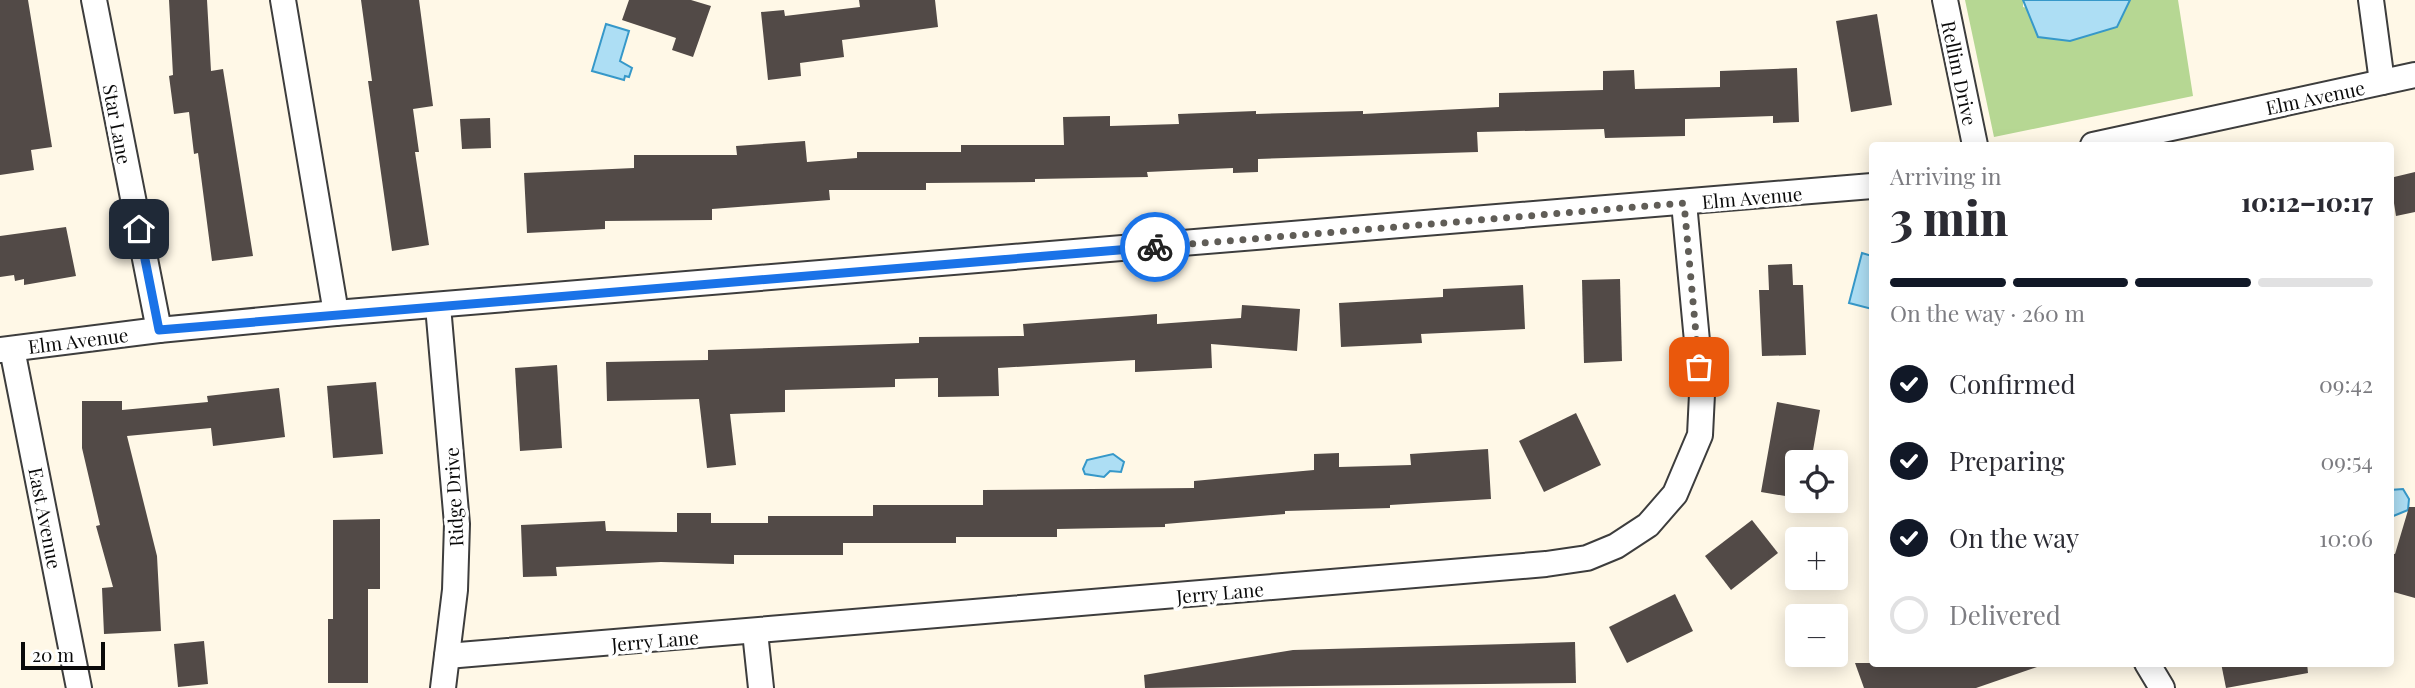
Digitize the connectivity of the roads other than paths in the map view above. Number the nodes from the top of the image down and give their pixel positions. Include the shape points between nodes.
1 (94, 0) edge
2 (283, 0) edge
3 (1945, 0) edge
4 (2371, 0) edge
5 (2415, 75) edge
6 (2382, 82) junction
7 (1974, 142) edge
8 (2107, 142) edge
9 (1869, 186) edge
10 (1684, 203) junction
11 (438, 306) junction
12 (336, 313) junction
13 (159, 330) junction
14 (6, 349) edge
15 (755, 632) junction
16 (447, 656) junction
17 (2149, 667) edge
18 (79, 688) edge
19 (443, 688) edge
20 (761, 688) edge
21 (2162, 688) edge

1 - 13 street, Star Lane
2 - 12 street
3 - 7 street, Rellim Drive
4 - 6 street
5 - 6 street, Elm Avenue
6 - 8 street, Elm Avenue
9 - 10 street, Elm Avenue
10 - 11 street, Elm Avenue
10 - 15 street, Jerry Lane via 1702,394 1699,435 1675,494 1648,525 1616,546 1587,558 1546,564
11 - 12 street, Elm Avenue
11 - 16 street, Ridge Drive via 457,524
12 - 13 street, Elm Avenue
13 - 14 street, Elm Avenue
14 - 18 street, East Avenue
15 - 16 street, Jerry Lane
15 - 20 street
16 - 19 street, Ridge Drive
17 - 21 street

